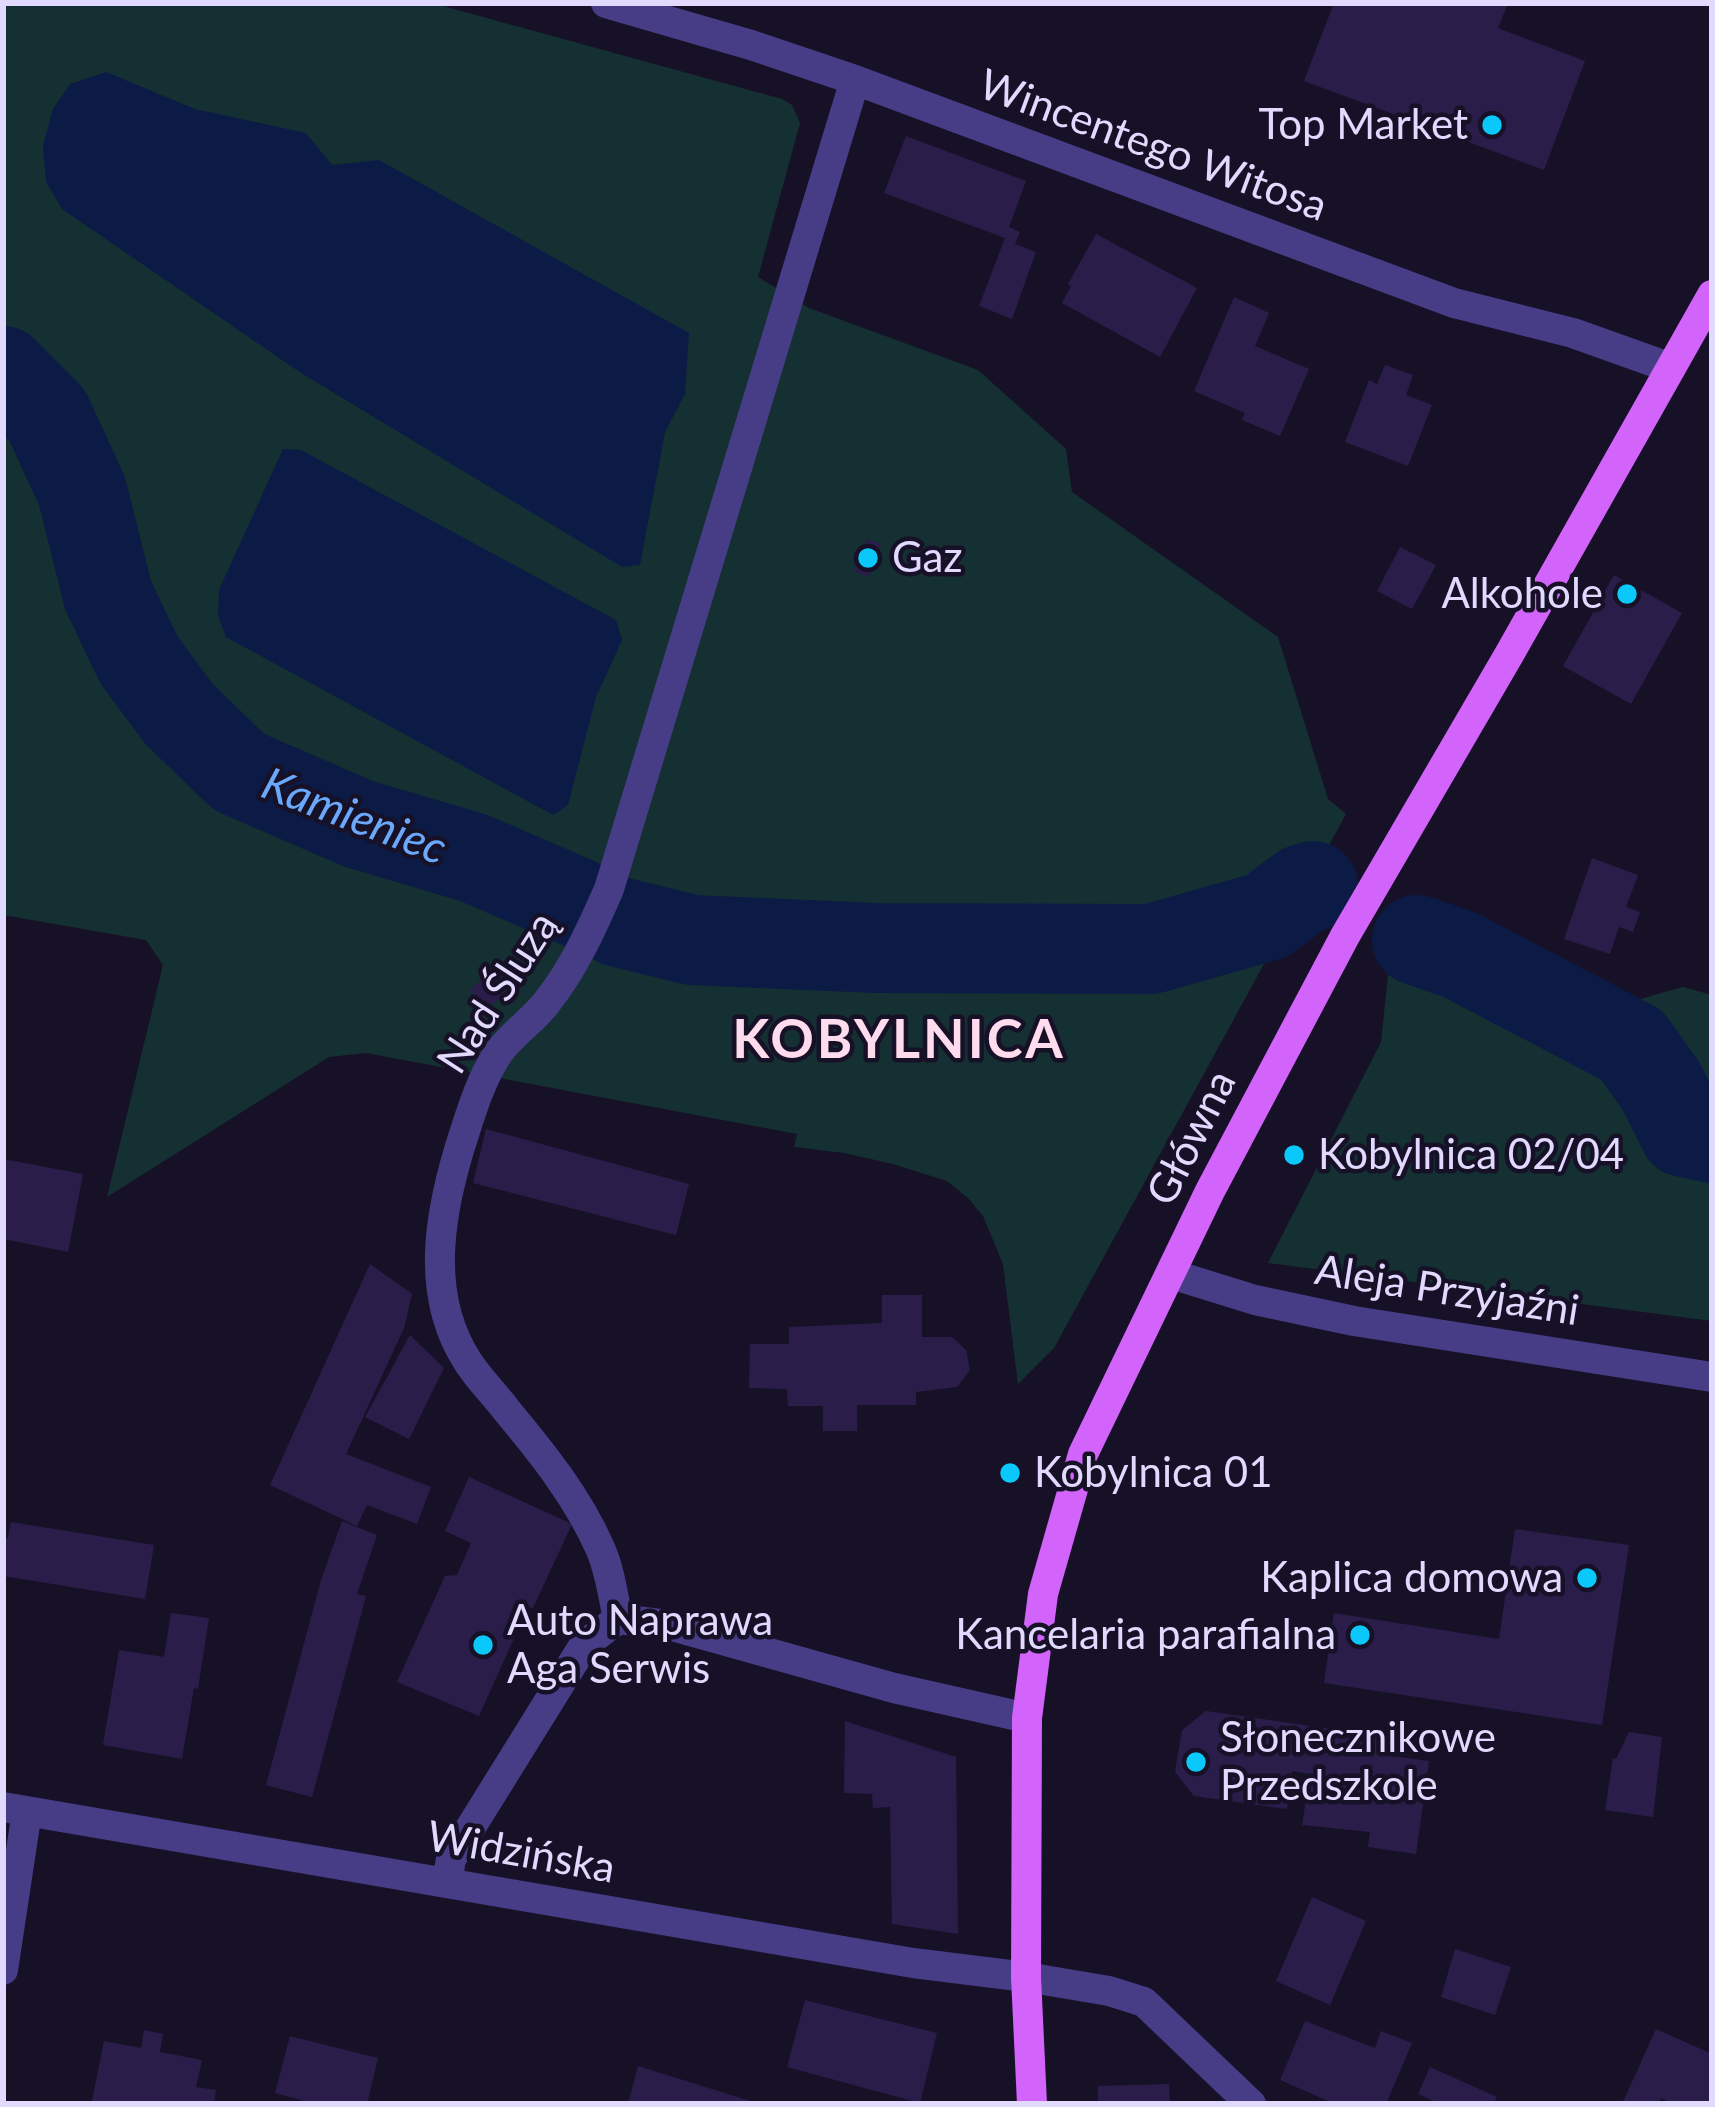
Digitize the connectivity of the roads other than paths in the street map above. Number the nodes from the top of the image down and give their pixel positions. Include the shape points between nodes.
1 (606, 3) edge
2 (855, 80) junction
3 (1712, 295) edge
4 (1671, 368) junction
5 (1171, 1274) junction
6 (1712, 1377) edge
7 (618, 1619) junction
8 (1027, 1718) junction
9 (15, 1809) edge
10 (447, 1883) junction
11 (3, 1970) edge
12 (1026, 1977) junction
13 (1032, 2104) edge
14 (1251, 2104) edge

1 - 2 street, Wincentego Witosa
2 - 4 street, Wincentego Witosa via 1454,303
2 - 7 street, Nad Śluzą via 609,890 548,1001 497,1054 475,1100 444,1210 442,1296 452,1330 584,1515 603,1553
3 - 4 main road, Główna
4 - 5 main road, Główna via 1345,935
5 - 6 street, Aleja Przyjaźni via 1354,1321
5 - 8 main road, Główna via 1083,1454 1043,1594
7 - 8 street via 669,1625
7 - 10 street via 584,1645 451,1859
8 - 12 main road, Główna
9 - 10 street, Widzińska
9 - 11 street
10 - 12 street, Widzińska
12 - 13 main road, Główna
12 - 14 street, Widzińska via 1144,2002

